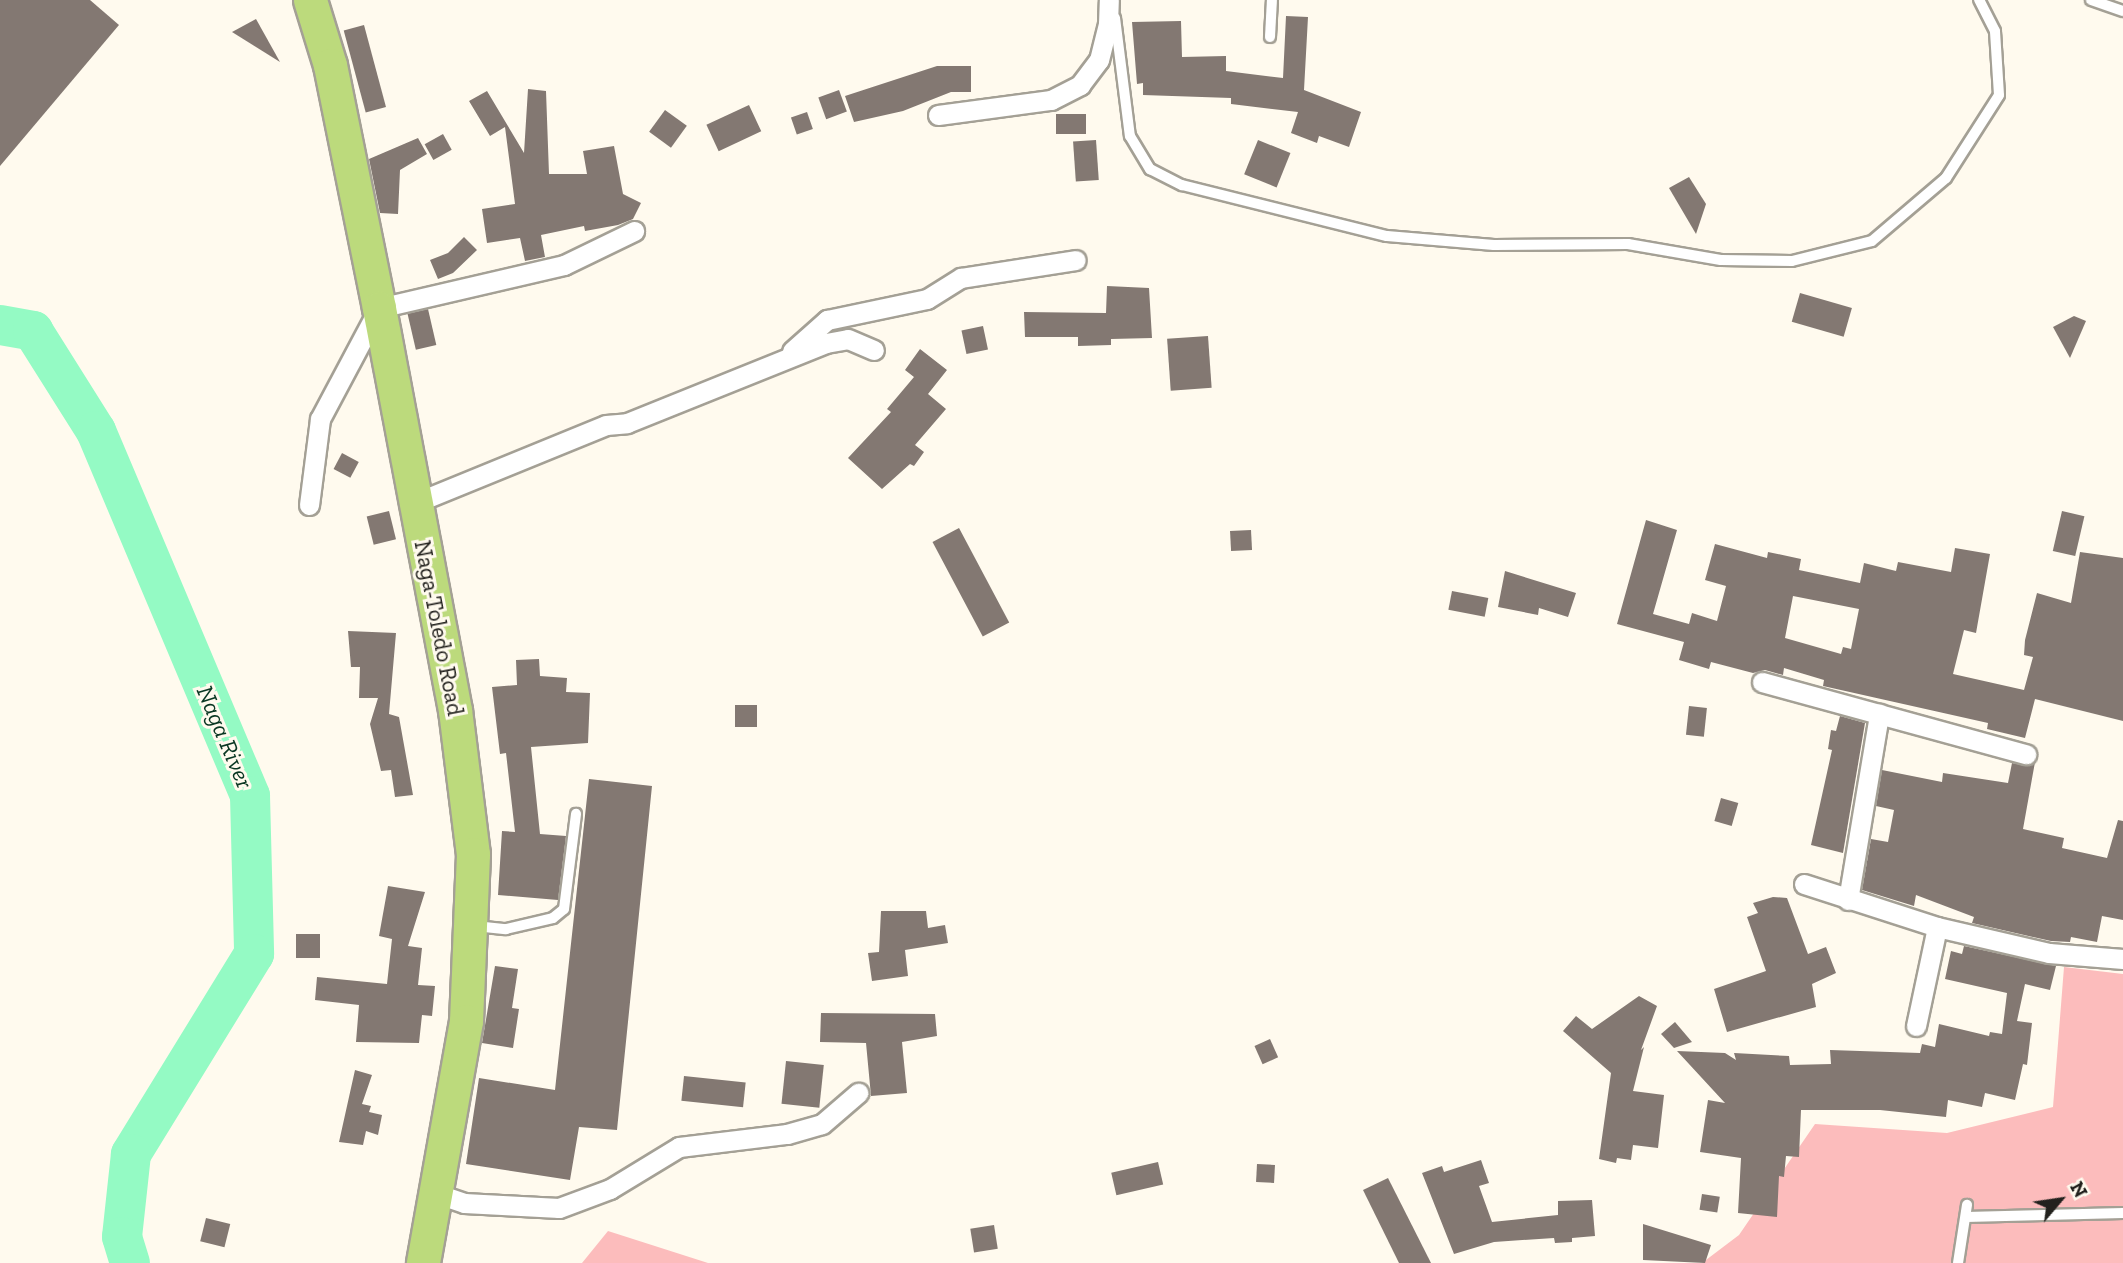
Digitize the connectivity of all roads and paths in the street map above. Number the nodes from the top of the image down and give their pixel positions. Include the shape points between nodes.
1 (1111, 0) edge
2 (1272, 0) edge
3 (1979, 0) edge
4 (2091, 0) edge
5 (316, 2) edge
6 (2123, 11) edge
7 (1269, 37) dead end
8 (937, 115) dead end
9 (634, 231) dead end
10 (1076, 260) dead end
11 (379, 309) junction
12 (874, 350) dead end
13 (781, 362) junction
14 (415, 503) junction
15 (309, 505) dead end
16 (1762, 682) dead end
17 (1879, 714) junction
18 (2026, 754) dead end
19 (576, 814) dead end
20 (1804, 884) dead end
21 (1848, 900) junction
22 (473, 926) junction
23 (1937, 927) junction
24 (2123, 959) edge
25 (1916, 1026) dead end
26 (858, 1093) dead end
27 (435, 1193) junction
28 (1968, 1205) dead end
29 (2123, 1213) edge
30 (1966, 1217) junction
31 (423, 1263) edge
32 (1958, 1263) edge

1 - 3 lane via 1130,136 1150,169 1182,185 1387,236 1494,245 1628,244 1721,260 1792,261 1872,241 1946,178 1999,95 1995,31
1 - 8 street via 1099,60 1080,85 1051,100
2 - 7 lane
4 - 6 lane
5 - 11 highway, Naga-Toledo Road
9 - 11 street via 564,265
10 - 13 street via 961,278 927,299 827,320
11 - 14 highway, Naga-Toledo Road
11 - 15 street via 320,419
12 - 13 street via 848,339
13 - 14 street via 627,423 606,425
14 - 22 highway, Naga-Toledo Road via 455,710 473,853
16 - 17 street
17 - 18 street
17 - 21 street
19 - 22 lane via 564,909 553,918 506,929
20 - 21 street
21 - 23 street
22 - 27 highway, Naga-Toledo Road via 466,1021
23 - 24 street via 2049,953
23 - 25 street
26 - 27 street via 822,1124 787,1134 679,1147 610,1188 559,1208 464,1203
27 - 31 highway, Naga-Toledo Road
28 - 30 lane
29 - 30 lane
30 - 32 lane

